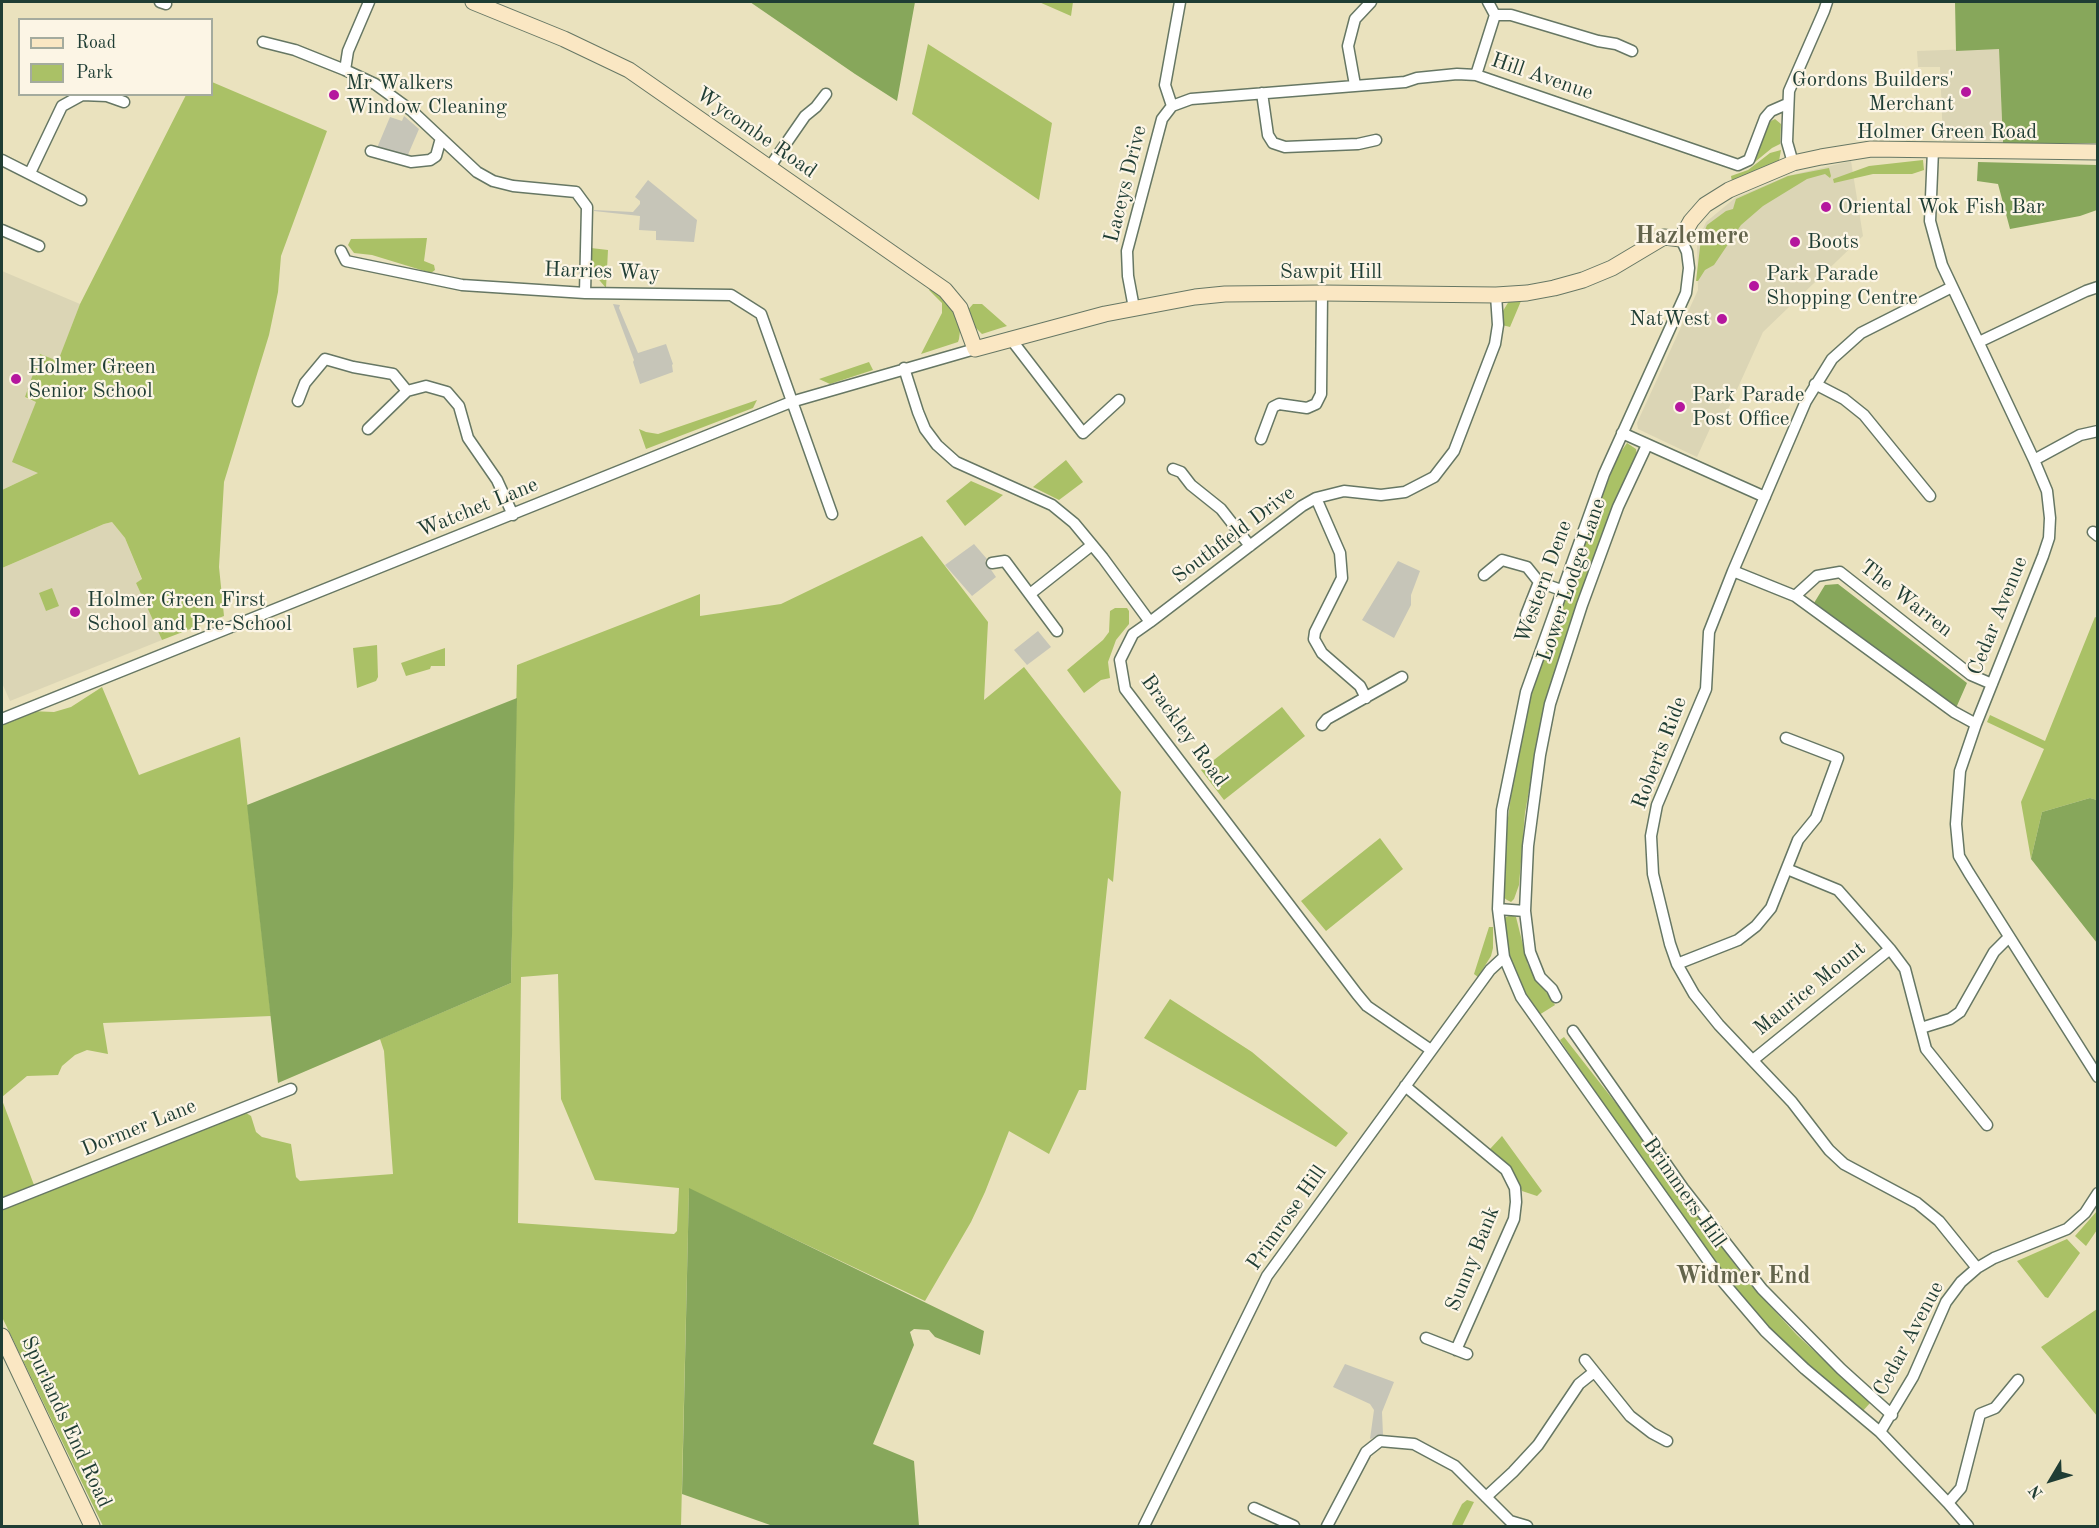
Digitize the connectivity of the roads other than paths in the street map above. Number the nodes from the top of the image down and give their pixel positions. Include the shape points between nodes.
1 (369, 2) edge
2 (474, 2) edge
3 (1179, 2) edge
4 (1368, 2) edge
5 (1488, 2) edge
6 (1827, 2) edge
7 (1495, 15) junction
8 (263, 42) dead end
9 (1632, 51) dead end
10 (345, 70) junction
11 (1476, 75) junction
12 (1355, 85) junction
13 (1262, 93) junction
14 (826, 94) dead end
15 (80, 96) edge
16 (107, 96) edge
17 (124, 102) dead end
18 (1787, 104) junction
19 (1172, 106) junction
20 (441, 138) junction
21 (1376, 140) dead end
22 (1933, 150) junction
23 (371, 151) dead end
24 (2097, 152) edge
25 (2, 160) edge
26 (1793, 163) junction
27 (769, 168) junction
28 (30, 173) junction
29 (81, 200) dead end
30 (2, 230) edge
31 (1681, 238) junction
32 (39, 246) dead end
33 (341, 259) dead end
34 (1952, 287) junction
35 (2097, 287) edge
36 (1322, 292) junction
37 (585, 293) junction
38 (1496, 295) junction
39 (1134, 308) junction
40 (1010, 338) junction
41 (1979, 342) junction
42 (975, 349) junction
43 (904, 368) junction
44 (1815, 384) junction
45 (407, 391) junction
46 (1119, 400) dead end
47 (298, 401) dead end
48 (791, 402) junction
49 (368, 429) dead end
50 (2097, 431) edge
51 (1622, 434) junction
52 (1261, 439) dead end
53 (1647, 445) junction
54 (2034, 460) junction
55 (1173, 469) dead end
56 (1930, 496) dead end
57 (1765, 497) junction
58 (1316, 498) junction
59 (832, 514) dead end
60 (513, 515) junction
61 (1092, 544) junction
62 (1250, 546) junction
63 (992, 563) dead end
64 (1733, 571) junction
65 (1484, 575) dead end
66 (1539, 582) junction
67 (1561, 590) junction
68 (1030, 594) junction
69 (1795, 596) junction
70 (1526, 615) dead end
71 (1150, 622) junction
72 (1057, 630) dead end
73 (1402, 677) dead end
74 (1992, 684) junction
75 (1366, 698) junction
76 (2, 719) edge
77 (1976, 724) junction
78 (1322, 725) dead end
79 (1786, 738) dead end
80 (1787, 869) junction
81 (1498, 909) junction
82 (1525, 910) junction
83 (2009, 937) junction
84 (1890, 949) junction
85 (1504, 957) junction
86 (1677, 964) junction
87 (1556, 997) dead end
88 (1921, 1028) junction
89 (1573, 1031) dead end
90 (1431, 1050) junction
91 (1753, 1060) junction
92 (2097, 1077) edge
93 (1405, 1086) junction
94 (291, 1089) dead end
95 (1987, 1125) dead end
96 (2097, 1193) edge
97 (2, 1204) edge
98 (1977, 1268) junction
99 (2, 1335) edge
100 (1426, 1338) dead end
101 (1585, 1360) dead end
102 (1594, 1372) junction
103 (2018, 1380) dead end
104 (1892, 1415) junction
105 (1880, 1432) junction
106 (1667, 1442) dead end
107 (1486, 1497) junction
108 (1948, 1503) junction
109 (1254, 1509) dead end
110 (92, 1527) edge
111 (1144, 1527) edge
112 (1294, 1527) edge
113 (1328, 1527) edge
114 (1527, 1527) edge
115 (1968, 1527) edge

1 - 10 street via 348,51
2 - 27 street, Wycombe Road via 628,70
3 - 19 street, Laceys Drive via 1165,85
4 - 12 street via 1355,19 1348,46
5 - 7 street
6 - 18 street via 1794,77
7 - 9 street via 1511,15
7 - 11 street
8 - 10 street
10 - 20 street via 375,84
11 - 12 street, Hill Avenue
11 - 18 street, Hill Avenue via 1738,165 1749,160 1765,118
12 - 13 street, Hill Avenue
13 - 19 street, Hill Avenue via 1191,99
13 - 21 street via 1268,135 1284,147
14 - 27 street via 805,116
15 - 28 street via 62,106
16 - 17 street
18 - 26 street via 1787,142
19 - 39 street, Laceys Drive via 1162,119 1127,251
20 - 23 street via 436,156 430,160 411,162
20 - 37 street via 493,182 576,192 587,207
22 - 24 street, Holmer Green Road
22 - 26 street, Holmer Green Road via 1871,149
22 - 34 street, Cedar Avenue via 1930,221
25 - 28 street
26 - 31 street, Holmer Green Road via 1729,190 1705,205
27 - 42 street, Wycombe Road via 945,290 960,308
28 - 29 street
30 - 32 street
31 - 38 street, Sawpit Hill via 1664,237 1583,280 1527,293
31 - 51 street, Western Dene via 1689,268 1686,293
33 - 37 street, Harries Way via 462,285
34 - 41 street, Cedar Avenue
34 - 44 street, Roberts Ride via 1861,333 1832,359
35 - 41 street
36 - 38 street, Sawpit Hill
36 - 39 street, Sawpit Hill via 1226,294
36 - 52 street via 1321,394 1316,404 1307,408 1279,404 1273,407
37 - 48 street, Harries Way via 731,295 761,314
38 - 58 street, Southfield Drive via 1495,344 1454,451 1434,477 1405,492 1381,495 1344,491
39 - 40 street, Sawpit Hill
40 - 42 street, Sawpit Hill
40 - 46 street via 1083,433
41 - 54 street, Cedar Avenue
42 - 43 street, Watchet Lane
43 - 48 street, Watchet Lane
43 - 61 street via 925,429 937,445 956,462 1052,505
44 - 56 street via 1864,415
44 - 57 street, Roberts Ride
45 - 47 street via 393,375 325,359 305,383
45 - 49 street
45 - 60 street via 426,386 447,392 459,406 468,438 497,480
48 - 59 street, Harries Way
48 - 60 street, Watchet Lane
50 - 54 street via 2080,435
51 - 53 street
51 - 67 street, Western Dene
53 - 57 street
53 - 82 street, Lower Lodge Lane via 1618,507 1550,704 1528,846
54 - 74 street, Cedar Avenue via 2047,491 2049,538
55 - 62 street via 1221,509
57 - 64 street, Roberts Ride
58 - 62 street, Southfield Drive
58 - 75 street via 1340,553 1342,578 1314,639 1322,653 1360,686
60 - 76 street, Watchet Lane
61 - 68 street
61 - 71 street
62 - 71 street, Southfield Drive
63 - 68 street via 1005,561
64 - 69 street
64 - 86 street, Roberts Ride via 1709,632 1706,689 1657,805 1651,836 1653,874
65 - 66 street via 1502,560 1527,567
66 - 67 street
66 - 70 street
67 - 81 street, Western Dene via 1526,692 1502,810
68 - 72 street
69 - 74 street, The Warren via 1817,576 1840,572 1971,675
69 - 77 street
71 - 90 street, Brackley Road via 1133,634 1120,660 1125,689 1367,1006
73 - 75 street
74 - 77 street, Cedar Avenue
75 - 78 street
77 - 83 street, Cedar Avenue via 1960,771 1956,824 1959,856
79 - 80 street via 1842,760 1816,818 1798,840
80 - 84 street via 1838,890
80 - 86 street via 1771,908 1756,926 1738,940
81 - 82 street
81 - 85 street, Western Dene
82 - 87 street, Lower Lodge Lane via 1530,952 1540,977
83 - 88 street via 1994,952 1960,1012
83 - 92 street, Cedar Avenue
84 - 88 street via 1905,969
84 - 91 street, Maurice Mount
85 - 90 street, Primrose Hill
85 - 105 street, Brimmers Hill via 1521,997 1724,1283 1805,1369
86 - 91 street, Roberts Ride via 1694,994
88 - 95 street via 1926,1049
89 - 104 street via 1683,1188 1762,1289 1841,1370
90 - 93 street, Primrose Hill
91 - 98 street, Roberts Ride via 1836,1157 1917,1203 1939,1221
93 - 100 street, Sunny Bank via 1506,1170 1515,1188 1514,1219 1461,1352
93 - 111 street, Primrose Hill via 1268,1276
94 - 97 street, Dormer Lane
96 - 98 street, Cedar Avenue via 2085,1213 2067,1229
98 - 104 street, Cedar Avenue via 1946,1302
99 - 110 street, Spurlands End Road
101 - 102 street
102 - 106 street via 1630,1416
102 - 107 street via 1579,1384 1538,1445
103 - 108 street via 1995,1408 1980,1413 1961,1488
104 - 105 street, Cedar Avenue
105 - 108 street, Brimmers Hill
107 - 113 street via 1455,1466 1414,1444 1380,1441 1366,1452
107 - 114 street via 1510,1521
108 - 115 street, Brimmers Hill
109 - 112 street

